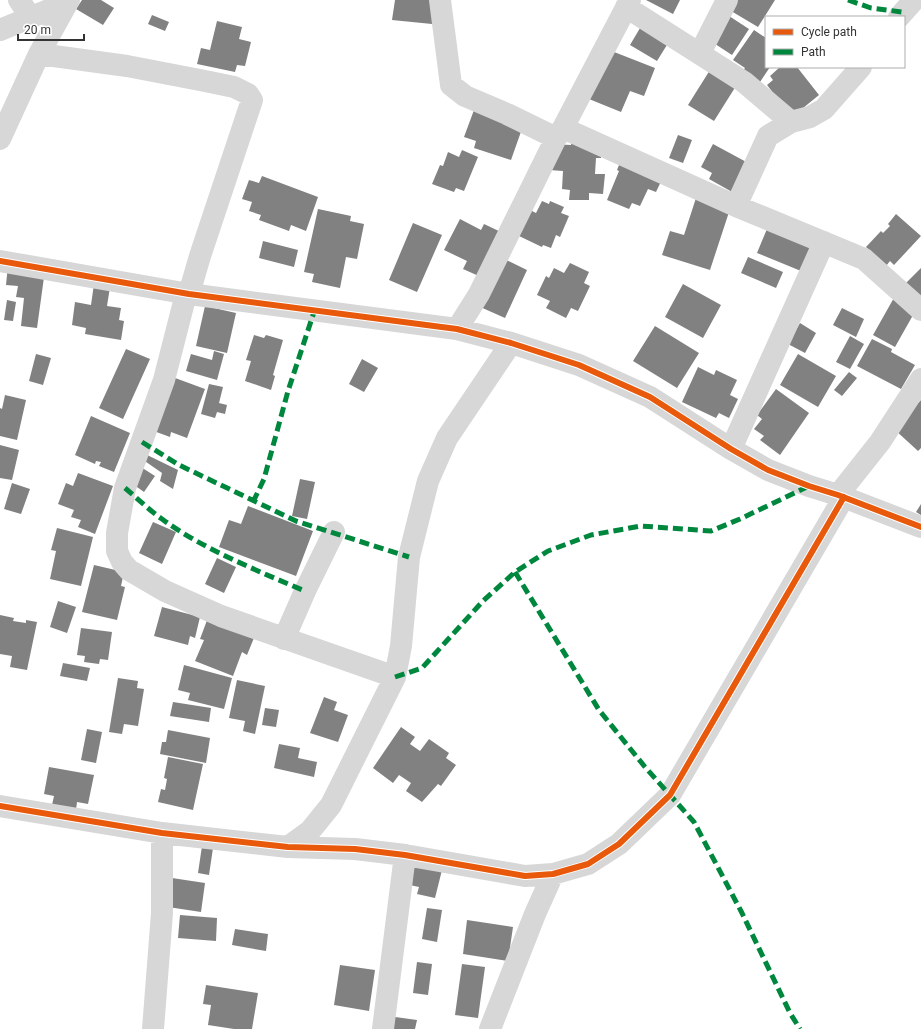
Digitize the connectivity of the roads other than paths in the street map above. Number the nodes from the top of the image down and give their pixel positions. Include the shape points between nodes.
1 (19, 0) edge
2 (440, 0) edge
3 (727, 0) edge
4 (914, 0) edge
5 (69, 1) edge
6 (628, 3) edge
7 (900, 16) edge
8 (31, 18) junction
9 (0, 30) edge
10 (700, 53) junction
11 (39, 54) junction
12 (860, 68) edge
13 (792, 122) junction
14 (560, 133) junction
15 (0, 139) edge
16 (736, 206) junction
17 (824, 242) junction
18 (0, 262) edge
19 (188, 294) junction
20 (921, 310) edge
21 (457, 329) junction
22 (511, 344) junction
23 (921, 379) edge
24 (731, 449) junction
25 (841, 496) junction
26 (921, 526) edge
27 (334, 532) dead end
28 (284, 640) junction
29 (395, 677) junction
30 (0, 806) edge
31 (162, 833) junction
32 (288, 847) junction
33 (405, 855) junction
34 (553, 874) junction
35 (153, 1029) edge
36 (383, 1029) edge
37 (490, 1029) edge

1 - 8 street
2 - 14 street via 451,85 465,96
3 - 10 street
4 - 7 street
5 - 8 street
5 - 11 street
6 - 10 street
6 - 14 street
8 - 9 street
10 - 13 street via 744,82
11 - 15 street
11 - 19 street via 127,66 234,87 248,94 252,100
12 - 13 street via 824,109 810,117
13 - 16 street via 768,136
14 - 16 street
14 - 21 street via 478,294
16 - 17 street
17 - 20 street via 864,259
17 - 24 street
18 - 19 street
19 - 21 street
19 - 28 street via 164,380 125,488 118,520 117,551 129,570 165,590 221,616
21 - 22 street
22 - 24 street via 579,365 650,397
22 - 29 street via 447,438 428,481 409,556 401,646
23 - 25 street
24 - 25 street via 768,470
25 - 26 street
25 - 34 street via 670,795 619,844 588,864
27 - 28 street via 304,591
28 - 29 street
29 - 32 street via 331,805 310,831
30 - 31 street
31 - 32 street
31 - 35 street via 162,912
32 - 33 street via 355,849
33 - 34 street via 502,874
33 - 36 street
34 - 37 street

